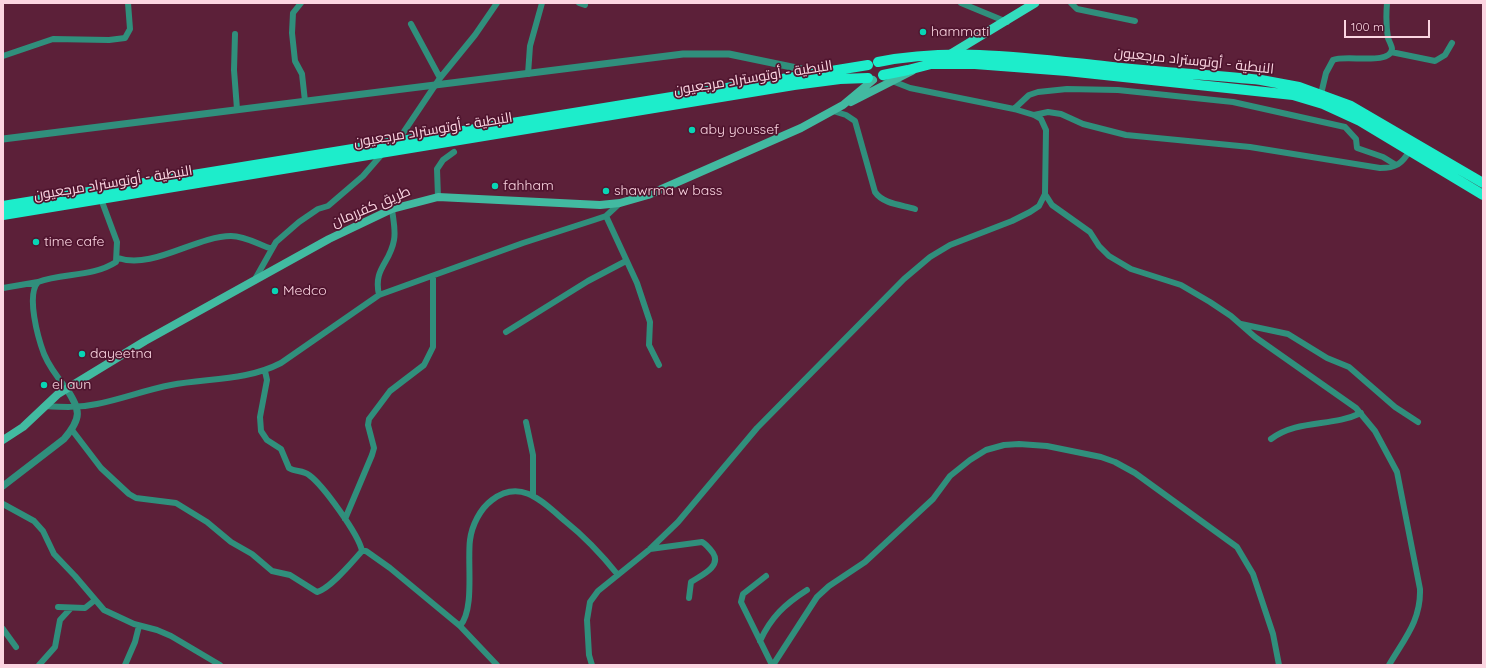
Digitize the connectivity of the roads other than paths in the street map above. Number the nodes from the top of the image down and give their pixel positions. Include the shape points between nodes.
1 (128, 3) edge
2 (301, 3) edge
3 (497, 3) edge
4 (542, 3) edge
5 (961, 3) edge
6 (1035, 3) edge
7 (1071, 3) edge
8 (1387, 3) edge
9 (1135, 21) dead end
10 (1007, 22) junction
11 (411, 24) dead end
12 (235, 34) dead end
13 (1452, 43) dead end
14 (1391, 52) junction
15 (953, 54) junction
16 (3, 56) edge
17 (878, 62) junction
18 (868, 65) junction
19 (926, 65) junction
20 (819, 72) junction
21 (528, 74) junction
22 (1119, 77) junction
23 (440, 78) junction
24 (876, 78) junction
25 (891, 82) junction
26 (436, 86) junction
27 (1118, 90) junction
28 (1321, 94) junction
29 (305, 101) junction
30 (843, 105) junction
31 (237, 109) junction
32 (1014, 109) junction
33 (833, 111) junction
34 (1034, 115) junction
35 (3, 139) edge
36 (397, 142) junction
37 (1413, 147) junction
38 (384, 152) junction
39 (454, 152) dead end
40 (1396, 166) junction
41 (1483, 183) edge
42 (1045, 194) junction
43 (1483, 195) edge
44 (438, 197) junction
45 (101, 199) junction
46 (620, 203) junction
47 (3, 206) edge
48 (392, 209) junction
49 (915, 209) dead end
50 (3, 215) edge
51 (606, 216) junction
52 (272, 249) junction
53 (118, 258) junction
54 (626, 261) junction
55 (433, 277) junction
56 (38, 282) junction
57 (254, 282) junction
58 (3, 288) edge
59 (380, 295) junction
60 (1240, 324) junction
61 (506, 332) dead end
62 (659, 365) dead end
63 (265, 371) junction
64 (66, 388) junction
65 (45, 406) junction
66 (78, 407) junction
67 (1361, 413) junction
68 (526, 422) dead end
69 (1418, 422) dead end
70 (72, 430) junction
71 (1271, 439) dead end
72 (3, 440) edge
73 (3, 486) edge
74 (533, 495) junction
75 (3, 504) edge
76 (345, 519) junction
77 (650, 549) junction
78 (362, 551) junction
79 (618, 575) junction
80 (766, 576) dead end
81 (807, 590) dead end
82 (689, 598) dead end
83 (95, 600) junction
84 (58, 607) dead end
85 (71, 608) junction
86 (139, 626) junction
87 (460, 626) junction
88 (3, 629) edge
89 (760, 641) junction
90 (16, 647) dead end
91 (39, 665) edge
92 (125, 665) edge
93 (220, 665) edge
94 (497, 665) edge
95 (592, 665) edge
96 (773, 665) edge
97 (1279, 665) edge
98 (1389, 665) edge

1 - 16 street via 130,29 125,38 53,39
2 - 29 street via 293,13 292,33 295,61 302,74
3 - 23 street
4 - 21 street via 530,46
5 - 10 street
6 - 10 main road
7 - 9 street via 1077,9
8 - 14 street via 1387,28
10 - 15 main road
11 - 23 street
12 - 31 street
13 - 14 street via 1445,55 1435,61
14 - 28 street via 1385,58 1344,57 1334,60 1326,74
15 - 17 highway, النبطية - أوتوستراد مرجعيون via 908,56
15 - 19 main road
15 - 28 highway, النبطية - أوتوستراد مرجعيون via 1261,80
17 - 18 highway, النبطية - أوتوستراد مرجعيون
17 - 24 highway via 884,69
18 - 20 highway, النبطية - أوتوستراد مرجعيون
18 - 24 highway via 865,70
19 - 22 highway, النبطية - أوتوستراد مرجعيون via 975,64
19 - 24 highway, النبطية - أوتوستراد مرجعيون
19 - 25 main road
20 - 21 street via 754,58 683,54
20 - 36 highway, النبطية - أوتوستراد مرجعيون
21 - 26 street
22 - 27 street
22 - 37 highway, النبطية - أوتوستراد مرجعيون via 1293,95 1323,104
23 - 26 street
24 - 25 street
24 - 30 main road, طريق كفررمان
24 - 38 highway, النبطية - أوتوستراد مرجعيون via 840,79 794,85
25 - 30 main road
25 - 32 street
26 - 29 street
26 - 36 street
27 - 32 street via 1067,89 1038,92 1029,95
27 - 40 street via 1233,102 1335,124 1345,127 1356,139 1358,148
28 - 37 highway, النبطية - أوتوستراد مرجعيون via 1351,106
29 - 31 street
30 - 33 main road, طريق كفررمان
31 - 35 street
32 - 34 street
33 - 46 main road, طريق كفررمان via 801,128 648,195
33 - 49 street via 855,121 878,196
34 - 40 street via 1048,112 1061,114 1083,124 1126,136 1250,147 1366,166
34 - 42 street via 1041,119 1046,130
36 - 47 highway, النبطية - أوتوستراد مرجعيون
37 - 40 street via 1405,160
37 - 41 highway, النبطية - أوتوستراد مرجعيون
37 - 43 highway, النبطية - أوتوستراد مرجعيون
38 - 45 highway, النبطية - أوتوستراد مرجعيون
38 - 52 street via 363,176 328,206 318,209 299,222 276,242
39 - 44 street via 443,160 437,169
42 - 60 street via 1052,205 1090,232 1109,256 1131,268 1181,285
42 - 77 street via 1039,206 1030,212 1012,222 950,245 908,275 768,416 689,510
44 - 46 main road, طريق كفررمان via 600,205
44 - 48 main road, طريق كفررمان
45 - 50 highway, النبطية - أوتوستراد مرجعيون
45 - 53 street via 117,242
46 - 51 street
48 - 57 main road, طريق كفررمان via 330,239
48 - 59 street via 394,241 378,274
51 - 54 street
51 - 55 street
52 - 53 street via 248,239 231,236 156,256 129,261
52 - 57 street
53 - 56 street via 116,262 101,269
54 - 61 street via 588,281
54 - 62 street via 637,283 650,322 649,345
55 - 59 street
55 - 76 street via 433,347 424,365 390,391 369,419 368,425 374,448
56 - 58 street
56 - 64 street via 33,288 32,300 43,349 48,362
57 - 64 main road, طريق كفررمان via 145,341
59 - 63 street via 281,363
60 - 67 street
60 - 69 street via 1288,334 1328,358 1349,367 1395,407
63 - 66 street via 247,376 167,386
63 - 76 street via 260,422 263,436 281,449 288,468 304,472 317,482
64 - 65 main road, طريق كفررمان
64 - 66 street
65 - 66 street
65 - 72 main road, طريق كفررمان via 23,427
66 - 70 street
67 - 71 street via 1341,420 1297,427
67 - 98 street via 1375,431 1397,472 1420,589 1417,619
68 - 74 street via 533,455
70 - 73 street
70 - 78 street via 101,468 128,494 136,498 176,503 252,554 272,572 290,575 312,590 322,590
74 - 79 street via 546,502 581,533
74 - 87 street via 517,492 499,495 490,502 474,525 470,540 467,611
75 - 83 street via 34,521 43,531 54,554
76 - 78 street
77 - 79 street
77 - 82 street via 702,542 710,550 716,561 709,570 691,582
78 - 87 street via 371,554 390,568
79 - 95 street via 598,591 590,602 587,620
80 - 89 street via 741,598 744,611
81 - 89 street via 785,606 769,623
83 - 85 street via 85,608
83 - 86 street via 109,614
84 - 85 street
85 - 91 street via 60,620 56,648
86 - 92 street
86 - 93 street via 171,636
87 - 94 street
88 - 90 street
89 - 96 street
96 - 97 street via 817,597 865,562 933,499 950,476 986,450 1019,444 1061,448 1115,462 1135,473 1238,547 1253,574 1273,634

